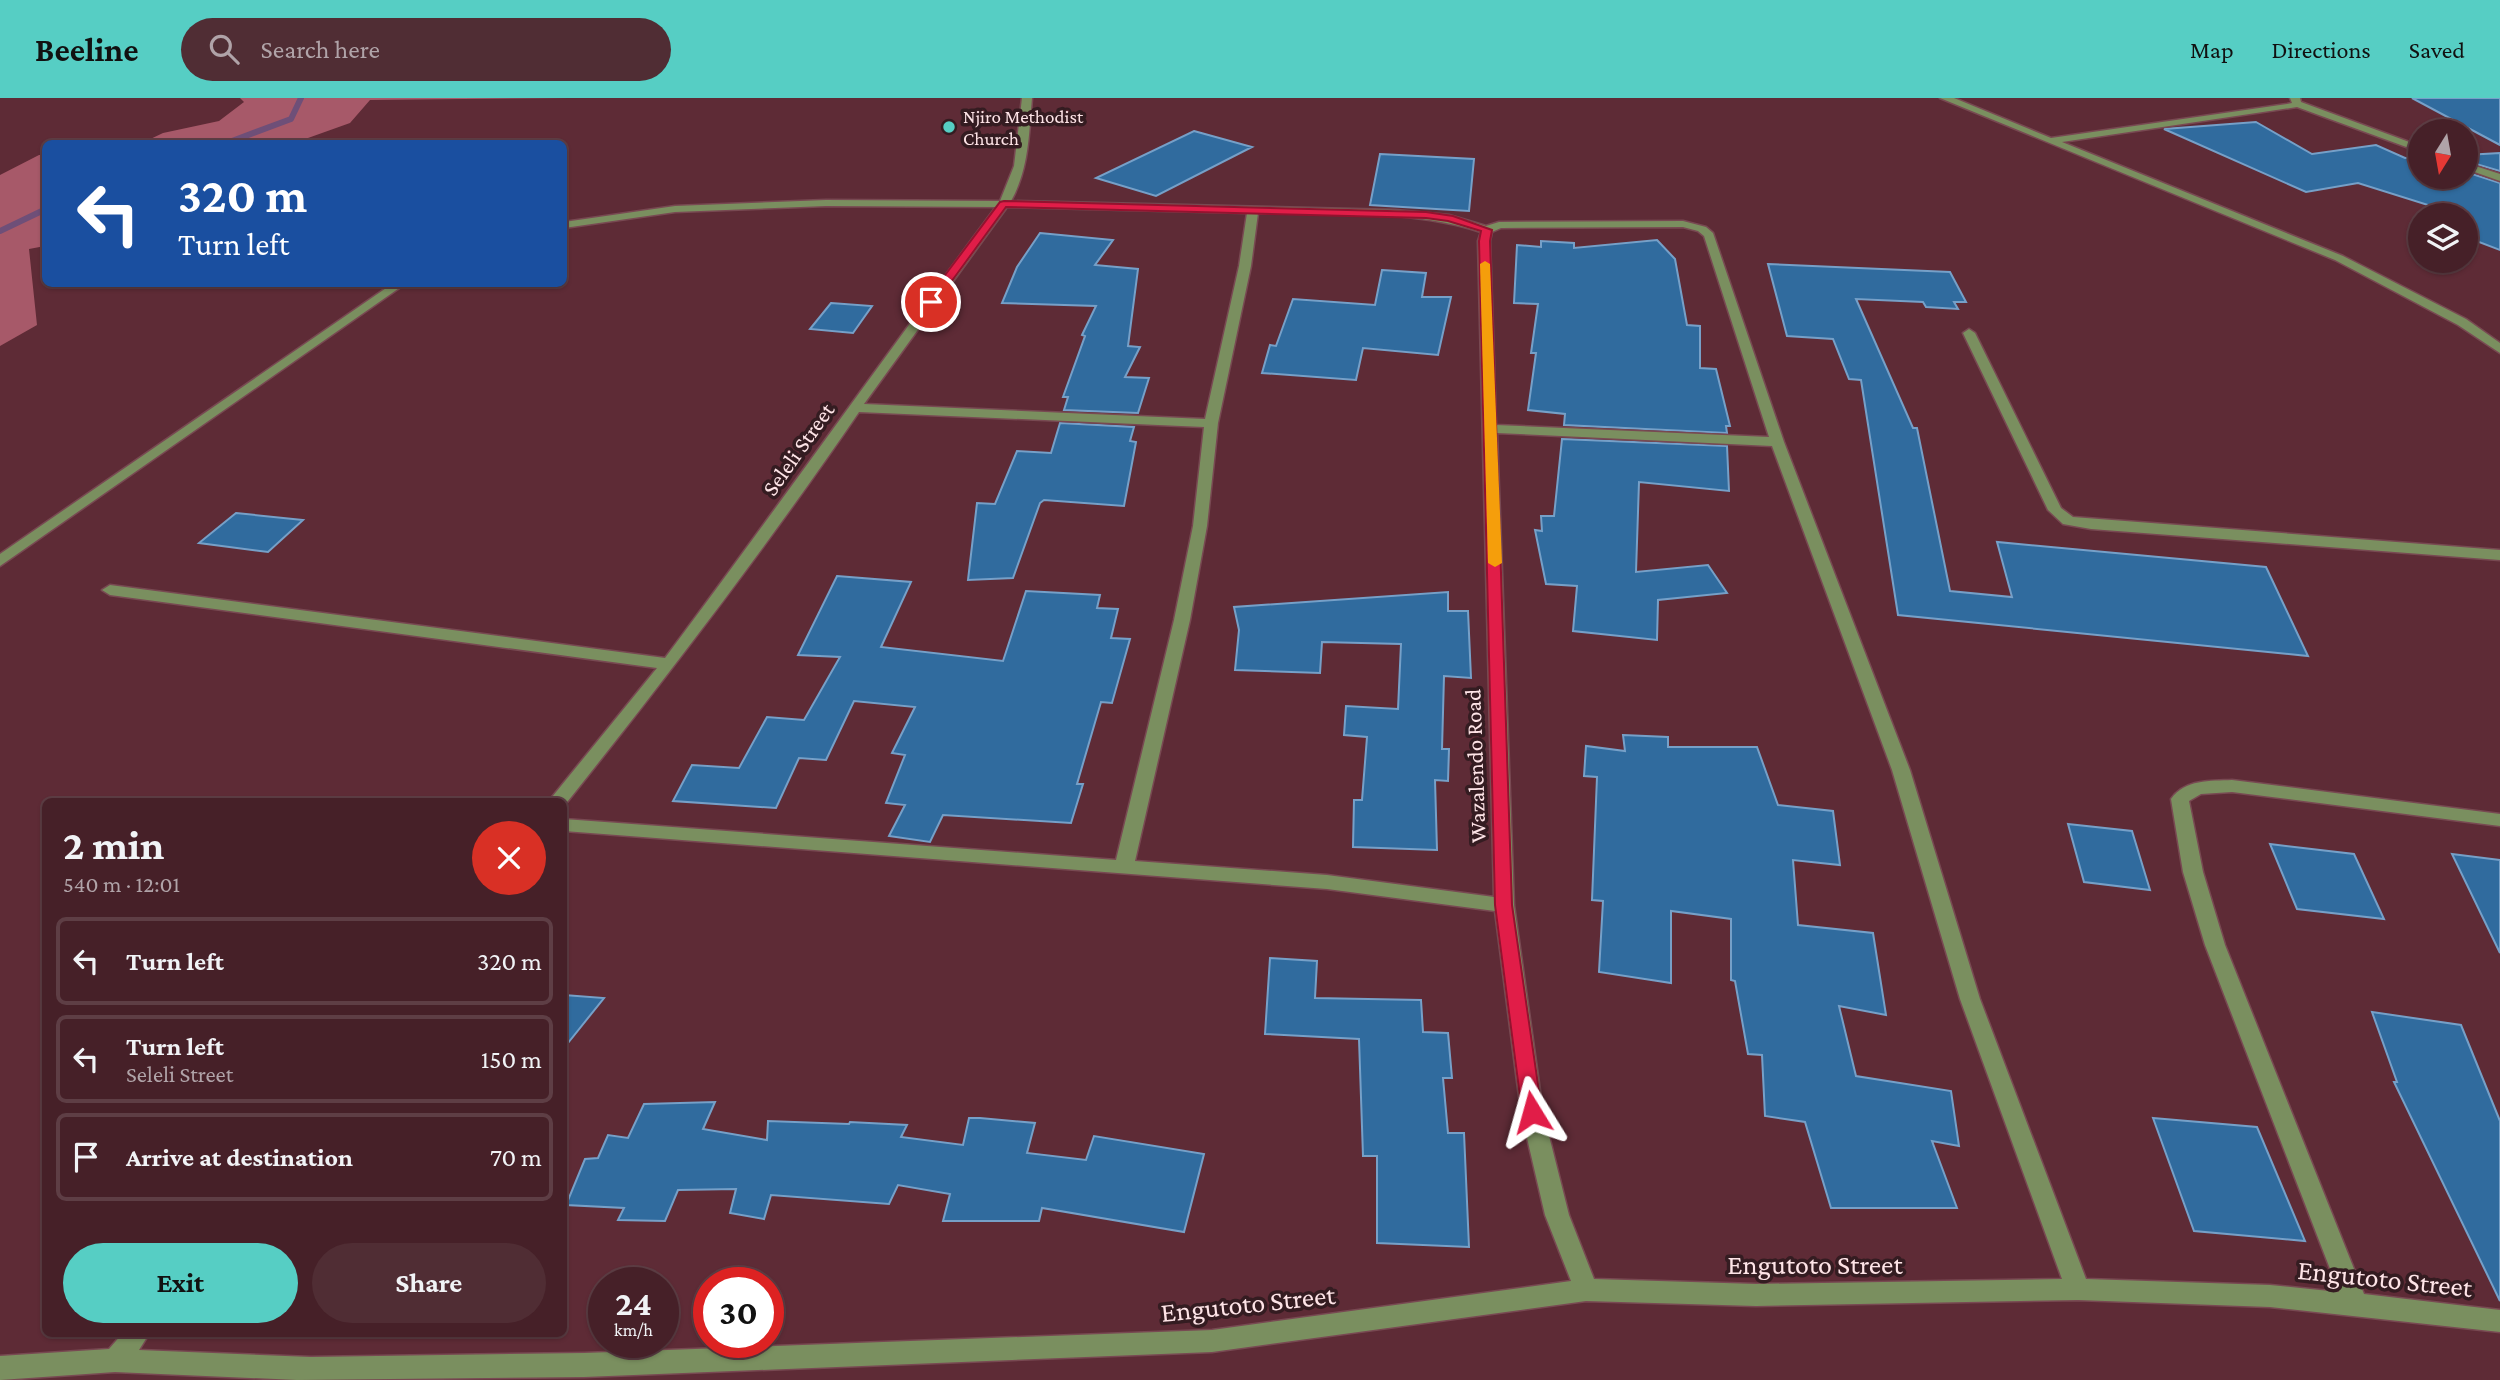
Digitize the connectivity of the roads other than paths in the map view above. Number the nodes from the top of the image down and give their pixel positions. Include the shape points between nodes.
1 (1027, 98) edge
2 (1945, 98) edge
3 (2296, 101) edge
4 (2054, 140) junction
5 (2408, 144) edge
6 (2478, 170) edge
7 (2500, 178) edge
8 (1004, 204) junction
9 (1253, 209) junction
10 (567, 225) edge
11 (1487, 230) junction
12 (395, 287) edge
13 (1969, 333) dead end
14 (2500, 349) edge
15 (854, 408) junction
16 (1211, 423) junction
17 (1491, 429) junction
18 (1777, 442) junction
19 (2500, 555) edge
20 (0, 561) edge
21 (110, 590) dead end
22 (669, 664) junction
23 (560, 798) edge
24 (2500, 820) edge
25 (567, 825) edge
26 (1124, 866) junction
27 (1504, 905) junction
28 (2078, 1289) junction
29 (1586, 1290) junction
30 (2356, 1304) junction
31 (2500, 1321) edge
32 (134, 1337) edge
33 (115, 1360) junction
34 (0, 1368) edge

1 - 8 street, Seleli Street via 1023,145 1012,191
2 - 4 street
3 - 4 street via 2244,114
3 - 5 street
4 - 14 street via 2340,257 2462,323
6 - 7 street
8 - 9 street
8 - 10 street via 751,204
8 - 15 street, Seleli Street
9 - 11 street via 1426,215
9 - 16 street
11 - 17 street, Wazalendo Road
11 - 18 street via 1499,225 1683,224 1709,234
12 - 20 street
13 - 19 street via 2055,510 2068,521
15 - 16 street
15 - 22 street, Seleli Street
16 - 26 street via 1200,526 1187,593
17 - 18 street
17 - 27 street, Wazalendo Road
18 - 28 street via 1901,771 1970,999
21 - 22 street
22 - 23 street, Seleli Street
24 - 30 street via 2232,786 2197,788 2180,799 2218,956
25 - 26 street
26 - 27 street via 1327,882
27 - 29 street, Wazalendo Road via 1532,1112 1557,1215
28 - 29 street, Engutoto Street via 1756,1295
28 - 30 street, Engutoto Street
29 - 33 street, Engutoto Street via 1212,1341 557,1366 311,1369
30 - 31 street, Engutoto Street
32 - 33 street
33 - 34 street, Engutoto Street

